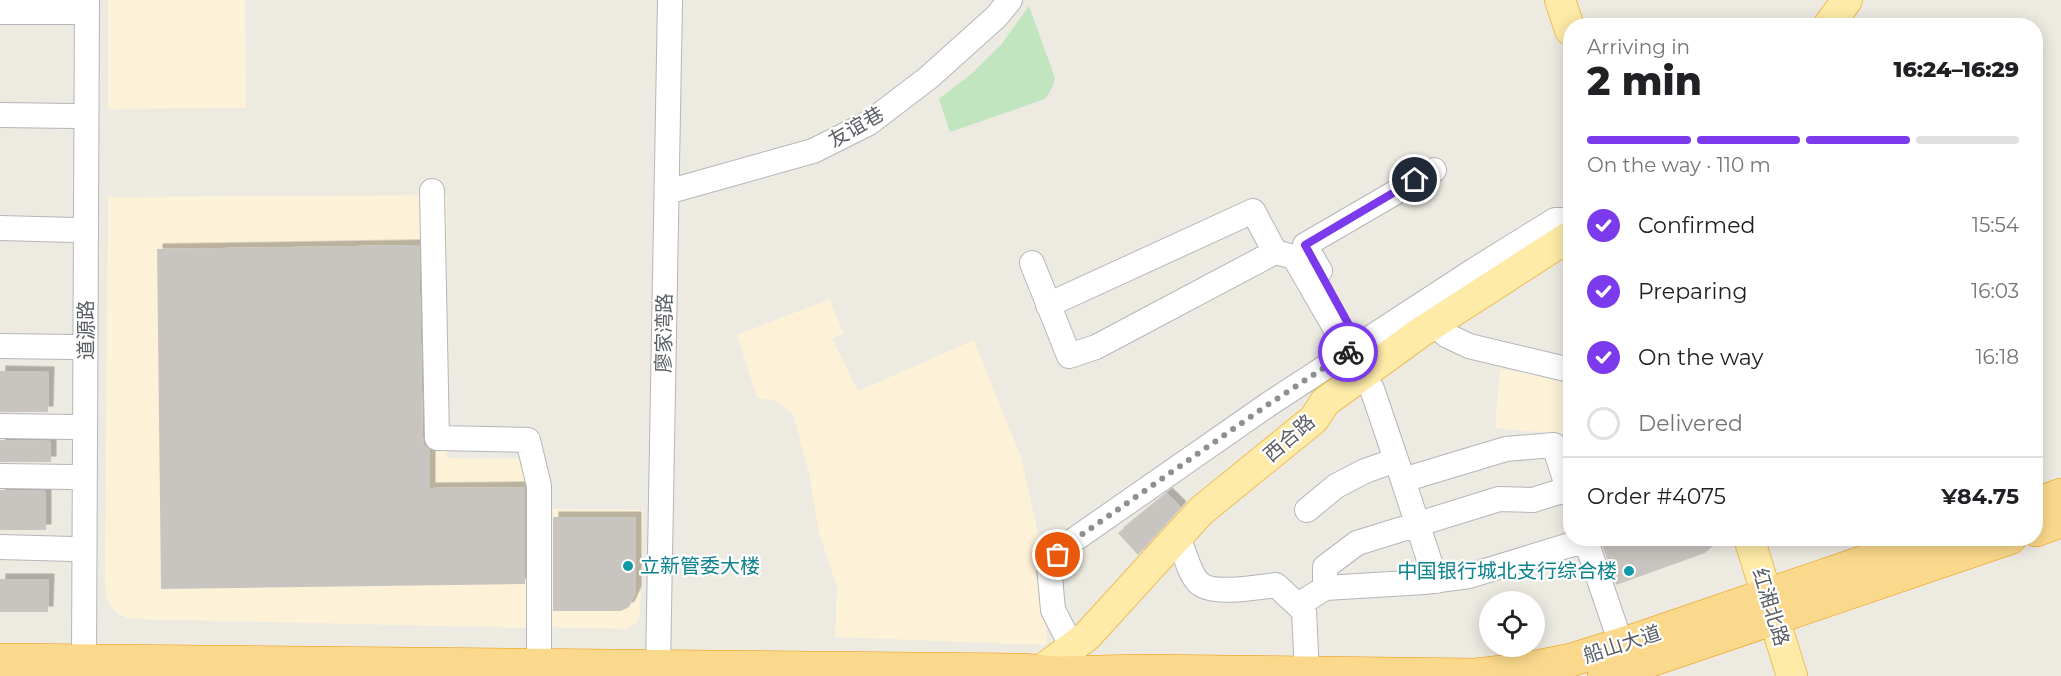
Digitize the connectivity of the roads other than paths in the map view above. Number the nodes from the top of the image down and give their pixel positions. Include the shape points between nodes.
1 (670, 0) edge
2 (1011, 0) edge
3 (1560, 0) edge
4 (1575, 0) edge
5 (1847, 0) edge
6 (1862, 0) edge
7 (79, 4) edge
8 (0, 12) edge
9 (1566, 18) edge
10 (1581, 18) edge
11 (1834, 18) edge
12 (1850, 18) edge
13 (0, 115) edge
14 (74, 116) junction
15 (1434, 170) dead end
16 (432, 191) dead end
17 (667, 192) junction
18 (1563, 220) edge
19 (0, 228) edge
20 (74, 230) junction
21 (1563, 241) edge
22 (1275, 252) junction
23 (1563, 260) edge
24 (1032, 263) dead end
25 (1048, 305) junction
26 (1440, 329) junction
27 (0, 346) edge
28 (73, 347) junction
29 (1366, 367) junction
30 (1563, 368) edge
31 (0, 426) edge
32 (73, 427) junction
33 (1400, 470) junction
34 (1563, 473) edge
35 (0, 476) edge
36 (73, 477) junction
37 (1563, 493) edge
38 (2061, 495) edge
39 (2043, 501) edge
40 (1307, 510) dead end
41 (2061, 521) edge
42 (1418, 524) junction
43 (2043, 527) edge
44 (1563, 546) edge
45 (1586, 546) edge
46 (1753, 546) edge
47 (1767, 546) edge
48 (1915, 546) edge
49 (1982, 546) edge
50 (0, 547) edge
51 (1182, 548) junction
52 (73, 549) junction
53 (1436, 581) junction
54 (1325, 588) junction
55 (1779, 604) junction
56 (1298, 605) junction
57 (0, 660) edge
58 (78, 661) junction
59 (539, 665) junction
60 (658, 666) junction
61 (1612, 668) edge
62 (1053, 669) edge
63 (1307, 673) junction
64 (1792, 676) edge
65 (1808, 676) edge

1 - 17 street, 廖家湾路
2 - 17 street, 友谊巷 via 928,78 869,123 813,151
3 - 9 main road
4 - 10 main road
5 - 11 main road
6 - 12 main road
7 - 8 street
7 - 14 street, 道源路
7 - 58 street, 道源路
13 - 14 street
14 - 20 street, 道源路
15 - 29 street via 1305,245
16 - 59 street via 437,438 528,440 539,486
17 - 60 street, 廖家湾路
18 - 29 street via 1555,220
19 - 20 street
20 - 28 street, 道源路
21 - 26 main road, 西合路
22 - 25 street via 1253,211
22 - 25 street via 1096,347 1069,356
22 - 29 street via 1294,257
23 - 26 main road, 西合路
24 - 25 street
26 - 29 main road, 西合路
26 - 30 street via 1468,345
27 - 28 street
28 - 32 street, 道源路
29 - 33 street
29 - 51 main road, 西合路
29 - 62 main road, 西合路 via 1325,402 1314,419 1201,511
29 - 62 street via 1269,404 1068,544 1048,566
31 - 32 street
32 - 36 street, 道源路
33 - 34 street via 1506,449 1554,445
33 - 40 street via 1365,471 1336,486
33 - 42 street
35 - 36 street
36 - 52 street, 道源路
37 - 42 street via 1533,500 1498,499
38 - 39 highway
41 - 43 highway
42 - 53 street
42 - 54 street via 1357,543 1326,567
44 - 53 street via 1469,576
45 - 61 street
46 - 55 main road, 红湘北路
47 - 55 main road, 红湘北路
48 - 55 highway, 船山大道
49 - 55 highway, 船山大道
50 - 52 street
51 - 56 street via 1201,586 1226,591 1276,585
51 - 62 main road, 西合路
52 - 58 street, 道源路
53 - 54 street
54 - 56 street
55 - 61 highway, 船山大道
55 - 64 main road, 红湘北路
55 - 65 main road, 红湘北路
56 - 63 street via 1305,611
57 - 58 highway, 船山大道
58 - 59 highway, 船山大道
59 - 60 highway, 船山大道
60 - 62 highway, 船山大道
61 - 63 highway, 船山大道 via 1571,660 1476,675
62 - 63 highway, 船山大道

